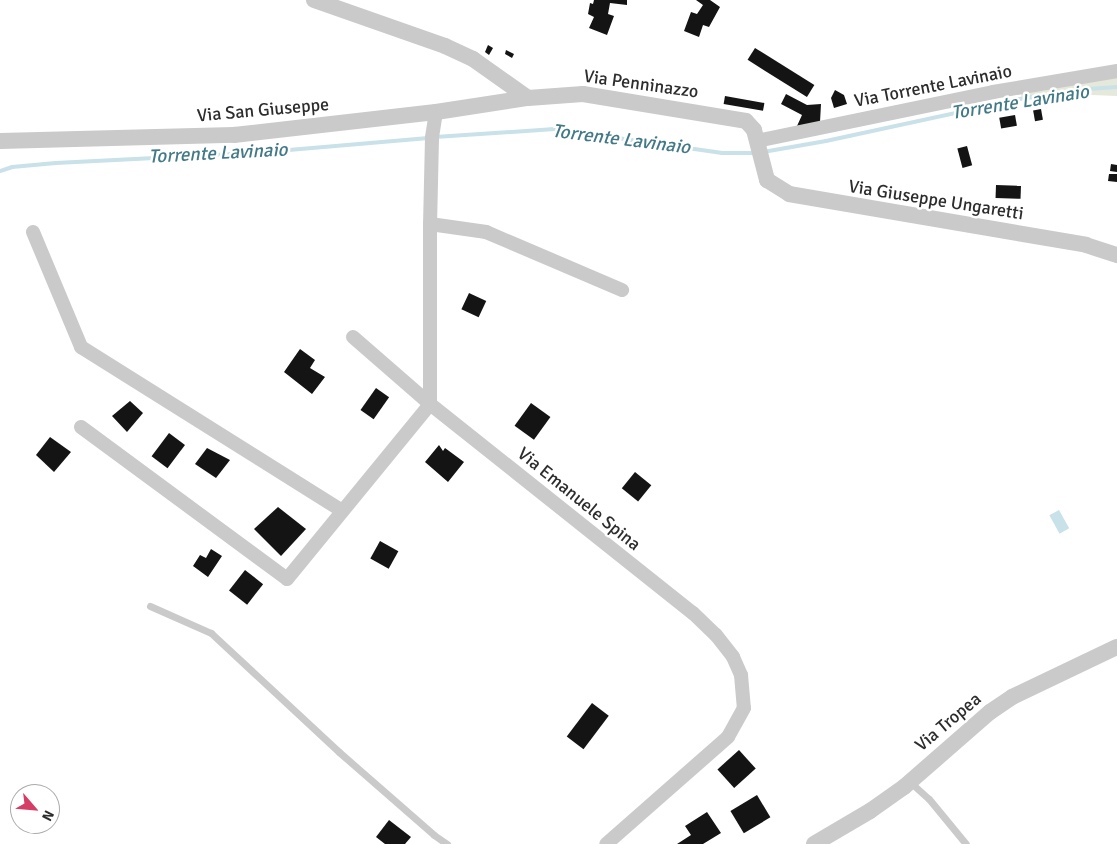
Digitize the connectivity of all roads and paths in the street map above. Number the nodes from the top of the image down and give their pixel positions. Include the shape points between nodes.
1 (314, 0) edge
2 (1117, 70) edge
3 (528, 98) junction
4 (436, 112) junction
5 (0, 141) edge
6 (758, 143) junction
7 (430, 224) junction
8 (33, 232) dead end
9 (1117, 254) edge
10 (622, 290) dead end
11 (354, 337) dead end
12 (430, 404) junction
13 (81, 427) dead end
14 (342, 511) junction
15 (150, 606) dead end
16 (1117, 647) edge
17 (910, 782) junction
18 (447, 844) edge
19 (606, 844) edge
20 (814, 844) edge
21 (966, 844) edge

1 - 3 street via 452,50 473,60
2 - 6 street, Via Torrente Lavinaio via 993,92
3 - 4 street, Via San Giuseppe
3 - 6 street, Via Penninazzo via 583,94 726,117 746,121 754,130
4 - 5 street, Via San Giuseppe via 234,135
4 - 7 street via 432,138
6 - 9 street, Via Giuseppe Ungaretti via 767,180 777,188 802,198 1086,244
7 - 10 street via 486,232
7 - 12 street
8 - 14 street via 81,348
11 - 12 street, Via Emanuele Spina
12 - 14 street
12 - 19 street, Via Emanuele Spina via 693,614 734,657 741,675 744,708 728,736
13 - 14 street via 287,580
15 - 18 lane via 211,633 339,752
16 - 17 street, Via Tropea via 1012,697 990,712
17 - 20 street, Via Tropea via 870,811
17 - 21 lane via 929,799

